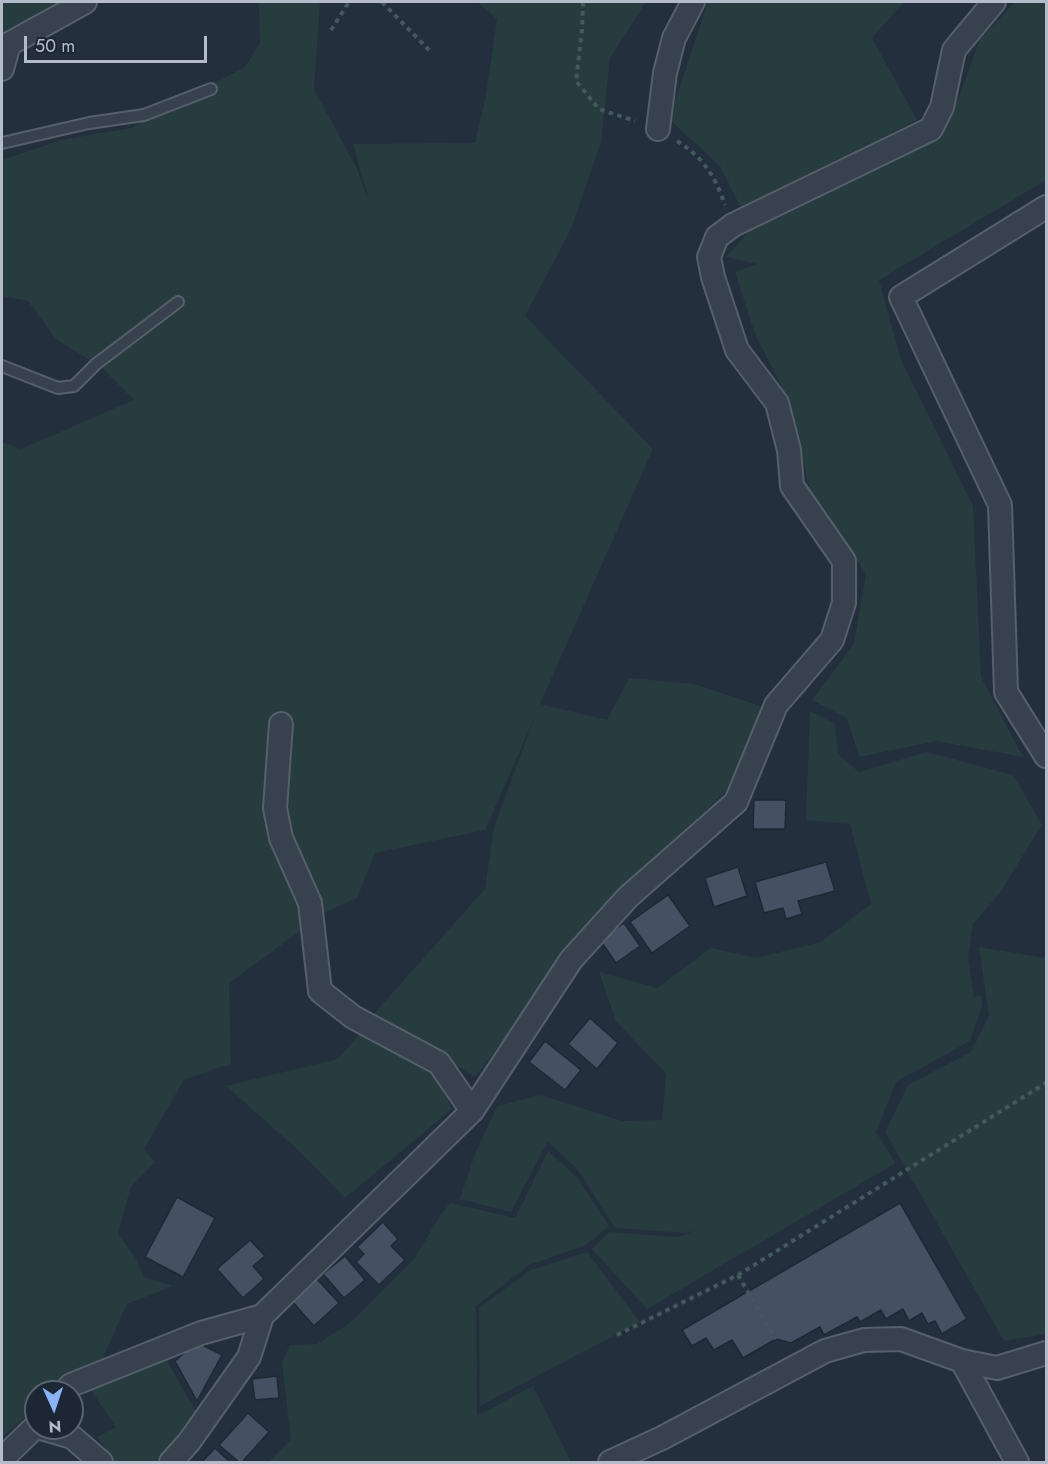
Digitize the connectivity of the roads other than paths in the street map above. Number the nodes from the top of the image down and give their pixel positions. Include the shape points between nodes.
1 (85, 2) edge
2 (693, 2) edge
3 (994, 2) edge
4 (2, 69) edge
5 (211, 88) dead end
6 (658, 129) dead end
7 (2, 143) edge
8 (1047, 207) edge
9 (178, 303) dead end
10 (2, 366) edge
11 (281, 724) dead end
12 (1047, 756) edge
13 (472, 1111) junction
14 (262, 1316) junction
15 (1047, 1353) edge
16 (962, 1361) junction
17 (84, 1380) edge
18 (24, 1438) edge
19 (75, 1440) edge
20 (2, 1459) edge
21 (101, 1462) edge
22 (171, 1462) edge
23 (610, 1462) edge
24 (1017, 1462) edge

1 - 4 street via 9,44
2 - 6 street via 674,38
3 - 13 street via 954,50 942,106 931,129 733,225 717,237 709,257 737,350 777,403 789,450 792,486 844,561 844,603 832,640 776,705 736,802 628,897 571,960
5 - 7 lane via 144,115
8 - 12 street via 901,297 1000,505 1006,692
9 - 10 lane via 96,364 74,386 58,388
11 - 13 street via 275,808 281,837 310,903 320,991 353,1017 439,1063
13 - 14 street
14 - 17 street via 201,1333
14 - 22 street via 249,1357
15 - 16 street via 997,1368
16 - 23 street via 901,1339 864,1340 825,1351
16 - 24 street
18 - 20 street
19 - 21 street

